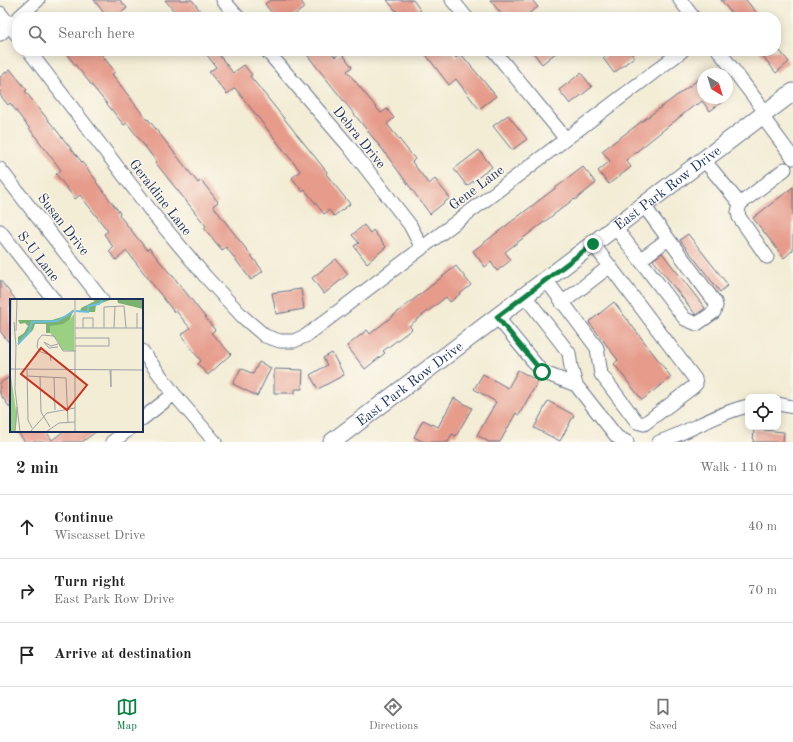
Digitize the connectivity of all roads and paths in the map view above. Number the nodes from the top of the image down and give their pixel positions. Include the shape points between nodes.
1 (38, 0) edge
2 (223, 0) edge
3 (452, 0) edge
4 (680, 0) edge
5 (26, 12) edge
6 (234, 12) edge
7 (462, 12) edge
8 (689, 12) edge
9 (0, 13) edge
10 (12, 25) edge
11 (33, 56) edge
12 (271, 56) edge
13 (498, 56) edge
14 (675, 56) edge
15 (723, 56) edge
16 (793, 92) edge
17 (764, 115) junction
18 (566, 139) junction
19 (793, 158) edge
20 (704, 160) junction
21 (785, 169) dead end
22 (1, 171) edge
23 (740, 204) junction
24 (644, 206) junction
25 (615, 228) junction
26 (0, 231) edge
27 (668, 239) junction
28 (593, 244) junction
29 (422, 248) junction
30 (767, 257) dead end
31 (640, 260) junction
32 (610, 266) junction
33 (546, 280) junction
34 (525, 296) junction
35 (53, 299) edge
36 (101, 299) edge
37 (562, 303) junction
38 (497, 317) junction
39 (286, 341) joint
40 (143, 352) edge
41 (576, 385) junction
42 (174, 394) junction
43 (781, 404) edge
44 (793, 406) edge
45 (745, 407) edge
46 (143, 418) edge
47 (126, 432) edge
48 (112, 442) edge
49 (215, 442) edge
50 (332, 442) edge
51 (627, 442) edge
52 (659, 442) edge

1 - 5 street
2 - 6 street
3 - 7 street
4 - 8 street
9 - 10 street
11 - 39 street, Geraldine Lane via 204,276 265,336
12 - 29 street, Debra Drive via 347,144 410,225
13 - 18 street
14 - 18 street, Gene Lane
15 - 17 street
16 - 17 main road, East Park Row Drive
17 - 19 street
17 - 20 main road, East Park Row Drive
18 - 29 street, Gene Lane
20 - 23 street
20 - 24 main road, East Park Row Drive
21 - 23 street
22 - 36 street, Susan Drive
23 - 30 street via 739,217
24 - 25 main road, East Park Row Drive
24 - 27 street
25 - 28 main road, East Park Row Drive
25 - 31 street
26 - 35 street, S-U Lane
27 - 31 street
27 - 31 street via 715,302 714,312 697,324 685,319
28 - 32 street
28 - 33 main road, East Park Row Drive
29 - 39 street, Gene Lane via 307,335
32 - 37 street
32 - 37 street via 695,379 694,387 644,424 636,422 601,374 597,348
33 - 34 main road, East Park Row Drive
33 - 37 street
34 - 38 main road, East Park Row Drive
34 - 41 street via 569,353
38 - 41 street via 542,372
38 - 50 main road, East Park Row Drive
40 - 42 street
41 - 51 street via 617,437
42 - 46 street
42 - 49 street
43 - 44 street
45 - 52 street via 715,417
47 - 48 street

